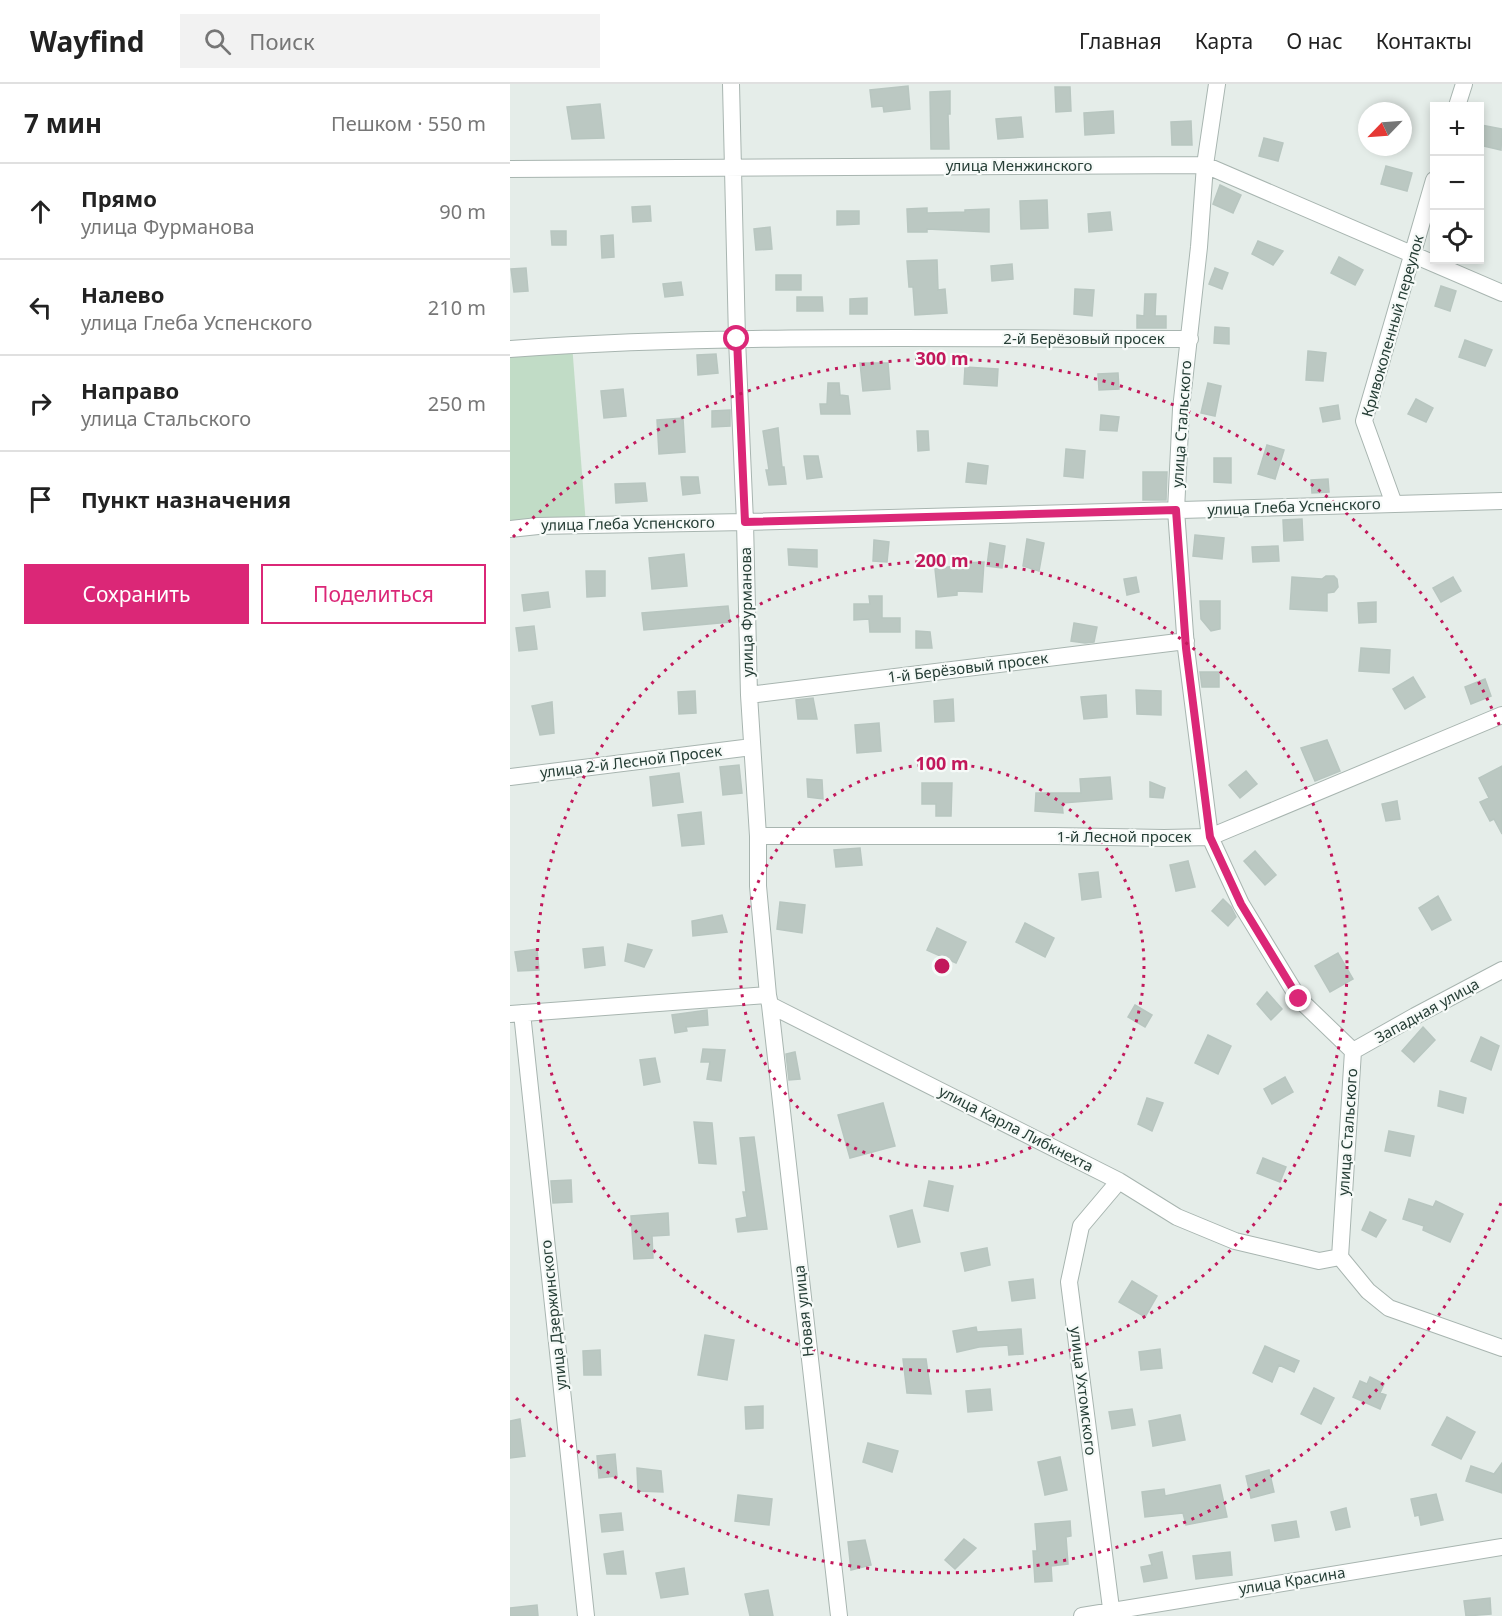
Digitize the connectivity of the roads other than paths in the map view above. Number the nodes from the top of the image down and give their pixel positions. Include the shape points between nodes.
1 (731, 84) edge
2 (1217, 84) edge
3 (1464, 84) edge
4 (1458, 102) edge
5 (1205, 165) junction
6 (733, 168) junction
7 (510, 169) edge
8 (1430, 193) edge
9 (1412, 254) junction
10 (1502, 293) edge
11 (737, 339) junction
12 (1190, 339) junction
13 (510, 349) edge
14 (1502, 501) edge
15 (1394, 504) junction
16 (1176, 510) junction
17 (745, 522) junction
18 (510, 529) edge
19 (1186, 641) junction
20 (749, 695) junction
21 (1502, 715) edge
22 (752, 747) junction
23 (510, 777) edge
24 (758, 836) junction
25 (1210, 837) junction
26 (1502, 970) edge
27 (769, 1000) junction
28 (516, 1014) edge
29 (1353, 1051) junction
30 (1119, 1181) junction
31 (1340, 1257) junction
32 (1502, 1348) edge
33 (1502, 1546) edge
34 (1112, 1613) edge
35 (586, 1616) edge
36 (839, 1616) edge
37 (1082, 1616) edge

1 - 6 street, улица Фурманова
2 - 5 street, улица Стальского
3 - 4 street
5 - 6 street, улица Менжинского
5 - 9 street, улица Менжинского
5 - 12 street, улица Стальского
6 - 7 street, улица Менжинского
6 - 11 street, улица Фурманова
8 - 9 street, Кривоколенный переулок
9 - 10 street, улица Менжинского
9 - 15 street, Кривоколенный переулок via 1364,421
11 - 12 street, 2-й Берёзовый просек
11 - 13 street, 2-й Берёзовый просек
11 - 17 street, улица Фурманова
12 - 16 street, улица Стальского via 1181,410
14 - 15 street, улица Глеба Успенского
15 - 16 street, улица Глеба Успенского
16 - 17 street, улица Глеба Успенского
16 - 19 street, улица Стальского
17 - 18 street, улица Глеба Успенского
17 - 20 street, улица Фурманова
19 - 20 street, 1-й Берёзовый просек
19 - 25 street, улица Стальского
20 - 22 street, улица Фурманова
21 - 25 street, 1-й Лесной просек
22 - 23 street, улица 2-й Лесной Просек
22 - 24 street, улица Фурманова
24 - 25 street, 1-й Лесной просек
24 - 27 street, улица Фурманова via 758,886
25 - 29 street, улица Стальского via 1241,904 1299,999
26 - 29 street, Западная улица
27 - 28 street
27 - 30 street, улица Карла Либкнехта
27 - 36 street, Новая улица
28 - 35 street, улица Дзержинского
29 - 31 street, улица Стальского
30 - 31 street, улица Карла Либкнехта via 1177,1217 1235,1241 1319,1261
30 - 34 street, улица Ухтомского via 1081,1226 1069,1282
31 - 32 street via 1368,1291 1389,1308
33 - 34 street, улица Красина
34 - 37 street, улица Красина

